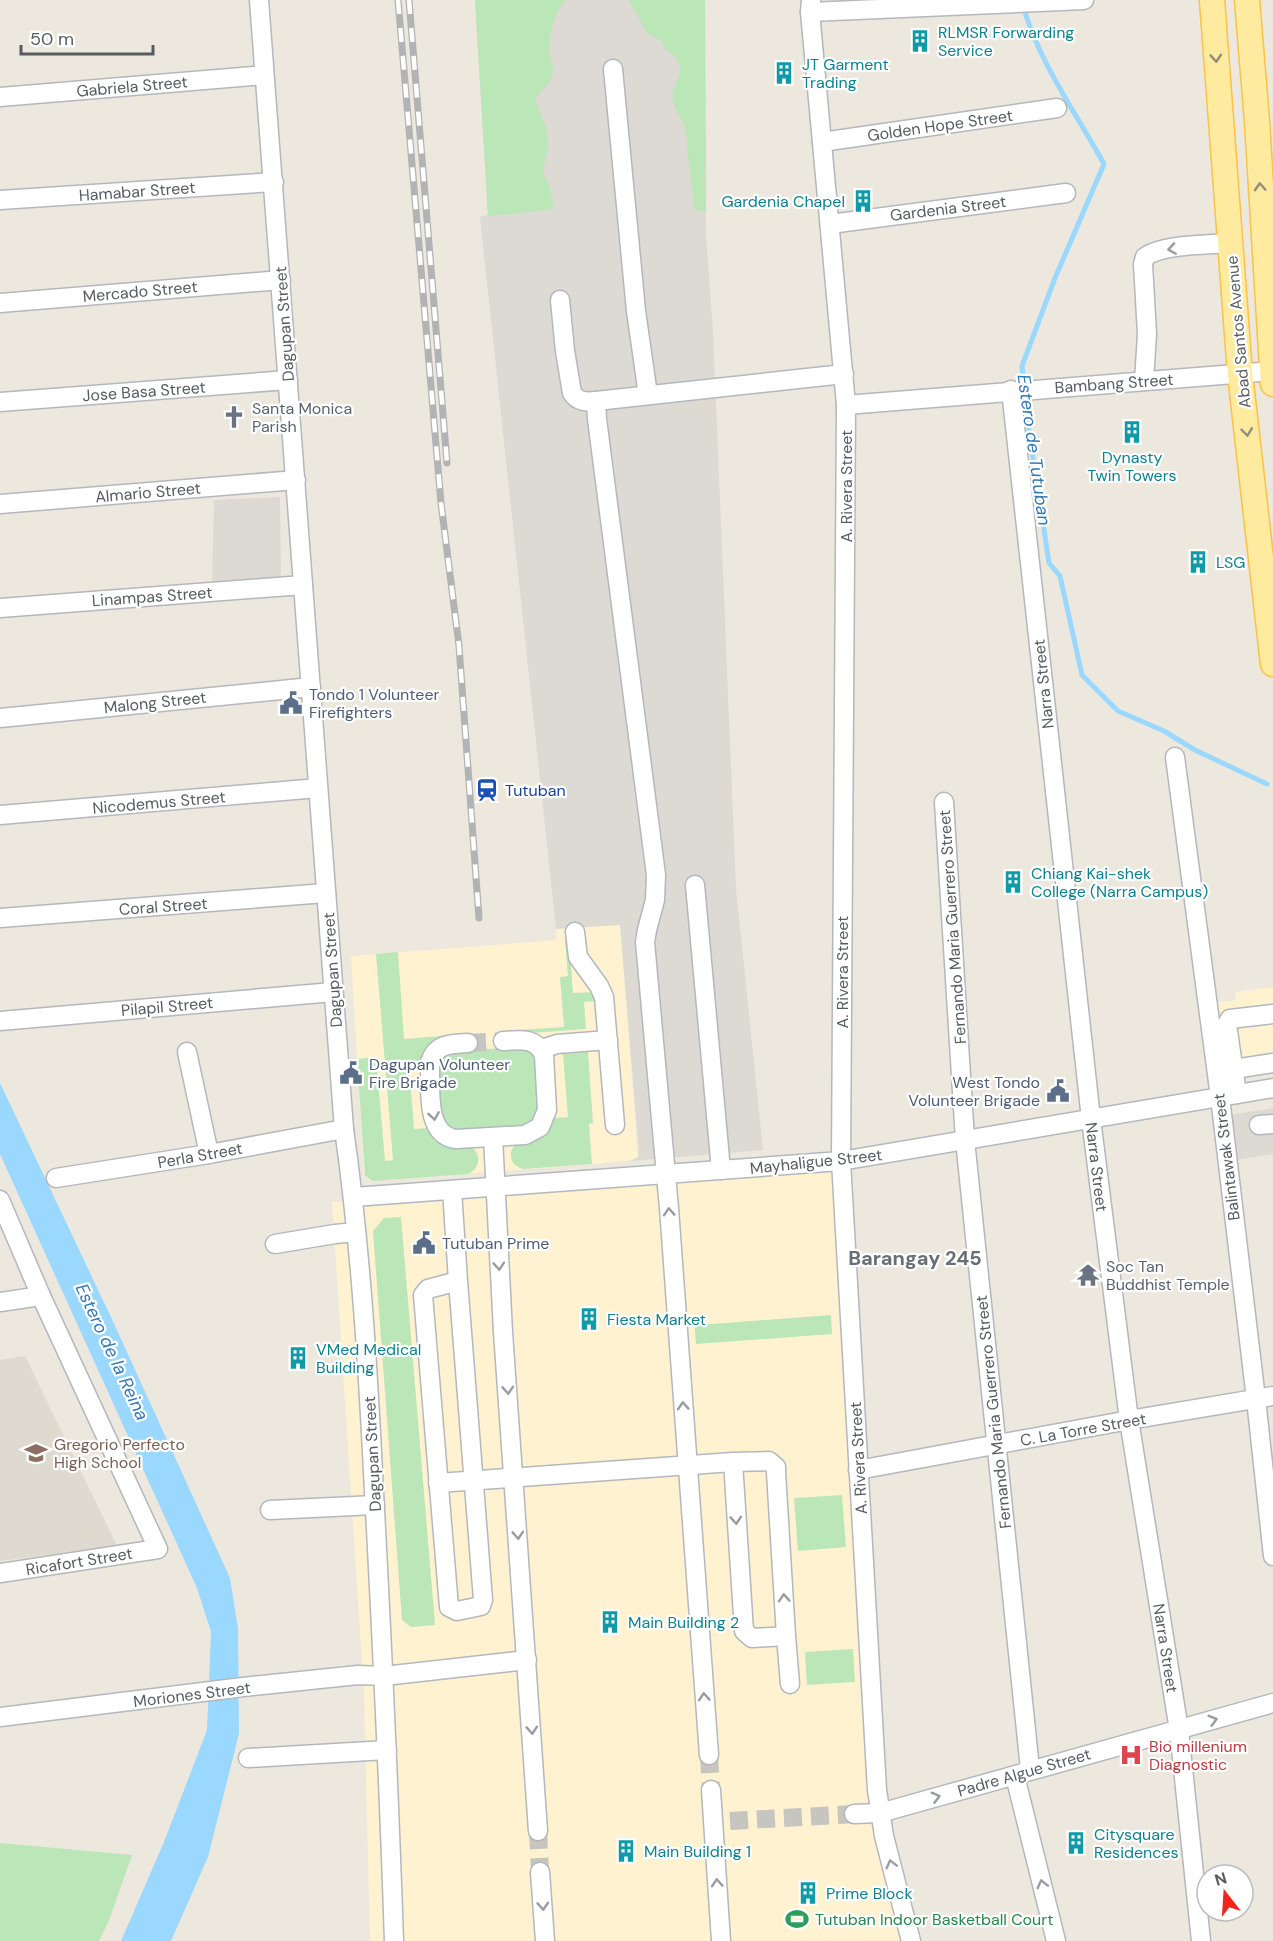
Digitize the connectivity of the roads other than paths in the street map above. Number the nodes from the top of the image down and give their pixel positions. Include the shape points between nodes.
1 (259, 0) edge
2 (1084, 0) edge
3 (1212, 0) edge
4 (1247, 0) edge
5 (810, 6) edge
6 (613, 69) dead end
7 (264, 75) junction
8 (0, 97) edge
9 (1057, 108) dead end
10 (822, 142) junction
11 (274, 182) junction
12 (1066, 193) dead end
13 (0, 200) edge
14 (830, 224) junction
15 (1268, 233) edge
16 (1230, 243) junction
17 (1269, 266) edge
18 (281, 280) junction
19 (560, 300) dead end
20 (0, 303) edge
21 (844, 374) junction
22 (1240, 374) junction
23 (1272, 376) edge
24 (288, 380) junction
25 (1144, 381) junction
26 (1022, 390) junction
27 (648, 395) junction
28 (596, 401) junction
29 (0, 402) edge
30 (846, 405) junction
31 (296, 480) junction
32 (0, 504) edge
33 (303, 585) junction
34 (0, 608) edge
35 (1273, 664) edge
36 (311, 687) junction
37 (0, 718) edge
38 (1175, 758) dead end
39 (318, 788) junction
40 (944, 802) dead end
41 (0, 815) edge
42 (695, 885) dead end
43 (326, 893) junction
44 (0, 918) edge
45 (575, 932) dead end
46 (333, 992) junction
47 (1273, 1014) edge
48 (0, 1021) edge
49 (608, 1040) junction
50 (503, 1041) tunnel mouth
51 (468, 1044) tunnel mouth
52 (542, 1049) junction
53 (187, 1053) dead end
54 (1273, 1063) edge
55 (1234, 1069) junction
56 (1273, 1088) edge
57 (1229, 1095) junction
58 (1091, 1119) junction
59 (615, 1125) dead end
60 (344, 1129) junction
61 (493, 1137) junction
62 (965, 1140) junction
63 (209, 1154) junction
64 (841, 1161) junction
65 (721, 1170) junction
66 (666, 1174) junction
67 (56, 1178) dead end
68 (496, 1186) junction
69 (453, 1190) junction
70 (354, 1197) junction
71 (0, 1200) edge
72 (356, 1232) junction
73 (275, 1244) dead end
74 (458, 1281) junction
75 (41, 1296) junction
76 (0, 1302) edge
77 (1265, 1398) edge
78 (1129, 1420) junction
79 (997, 1445) junction
80 (733, 1462) junction
81 (688, 1465) junction
82 (858, 1470) junction
83 (514, 1477) junction
84 (473, 1480) junction
85 (438, 1483) junction
86 (375, 1505) junction
87 (270, 1510) dead end
88 (1273, 1556) edge
89 (0, 1573) edge
90 (786, 1636) junction
91 (527, 1660) junction
92 (384, 1676) junction
93 (790, 1684) dead end
94 (1273, 1703) edge
95 (0, 1717) edge
96 (1179, 1730) junction
97 (387, 1750) junction
98 (709, 1755) tunnel mouth
99 (248, 1758) dead end
100 (1023, 1773) junction
101 (711, 1790) tunnel mouth
102 (880, 1813) junction
103 (854, 1814) tunnel mouth
104 (538, 1831) tunnel mouth
105 (540, 1872) tunnel mouth
106 (394, 1941) edge
107 (545, 1941) edge
108 (721, 1941) edge
109 (910, 1941) edge
110 (1056, 1941) edge
111 (1201, 1941) edge

1 - 7 street, Dagupan Street
2 - 5 street
3 -> 16 main road, Abad Santos Avenue
15 -> 4 main road, Abad Santos Avenue
5 - 10 street, A. Rivera Street
6 - 27 street
7 - 8 street, Gabriela Street
7 - 11 street, Dagupan Street
9 - 10 street, Golden Hope Street
10 - 14 street, A. Rivera Street
11 - 13 street, Hamabar Street
11 - 18 street, Dagupan Street
12 - 14 street, Gardenia Street
14 - 21 street, A. Rivera Street
15 - 17 main road, Abad Santos Avenue
16 - 22 main road, Abad Santos Avenue
16 -> 25 street via 1169,249 1145,257
17 - 23 main road, Abad Santos Avenue
18 - 20 street, Mercado Street
18 - 24 street, Dagupan Street
19 - 28 street via 572,393 584,402
21 - 27 street
21 - 30 street, A. Rivera Street
22 - 23 street, Bambang Street
22 - 25 street, Bambang Street
22 -> 35 main road, Abad Santos Avenue
24 - 29 street, Jose Basa Street
24 - 31 street, Dagupan Street
25 - 26 street, Bambang Street
26 - 30 street, Bambang Street
26 - 58 street, Narra Street
27 - 28 street
28 - 66 street via 656,875 655,900 645,942
30 - 64 street, A. Rivera Street
31 - 32 street, Almario Street
31 - 33 street, Dagupan Street
33 - 34 street, Linampas Street
33 - 36 street, Dagupan Street
36 - 37 street, Malong Street
36 - 39 street, Dagupan Street
38 - 57 street, Balintawak Street
39 - 41 street, Nicodemus Street
39 - 43 street, Dagupan Street
40 - 62 street, Fernando Maria Guerrero Street
42 - 65 street
43 - 44 street, Coral Street
43 - 46 street, Dagupan Street
45 - 49 street via 578,957 604,997
46 - 48 street, Pilapil Street
46 - 60 street, Dagupan Street
47 - 55 street via 1229,1020
49 - 52 street
49 - 59 street
50 - 52 street via 527,1040
51 -> 61 street via 444,1046 432,1057 434,1123 450,1138
52 - 61 street via 547,1110 544,1122 531,1133
53 - 63 street
54 - 55 street
55 - 57 street
56 - 57 street, Mayhaligue Street
57 - 58 street, Mayhaligue Street
57 - 77 street, Balintawak Street
58 - 62 street, Mayhaligue Street
58 - 78 street, Narra Street
60 - 63 street, Perla Street
60 - 70 street, Dagupan Street
61 - 68 street
62 - 64 street, Mayhaligue Street
62 - 79 street, Fernando Maria Guerrero Street
63 - 67 street, Perla Street
64 - 65 street, Mayhaligue Street
64 - 82 street, A. Rivera Street
65 - 66 street, Mayhaligue Street
66 - 68 street, Mayhaligue Street
81 -> 66 street
68 - 69 street, Mayhaligue Street
68 -> 83 street
69 - 70 street, Mayhaligue Street
69 - 74 street
70 - 72 street, Dagupan Street
71 - 75 street
72 - 73 street
72 - 86 street, Dagupan Street
74 - 84 street
74 - 85 street via 428,1289 423,1295
75 - 76 street
75 - 89 street, Ricafort Street via 158,1549
77 - 78 street, C. La Torre Street
77 - 88 street, Balintawak Street
78 - 79 street, C. La Torre Street
78 - 96 street, Narra Street
79 - 82 street, C. La Torre Street
79 - 100 street, Fernando Maria Guerrero Street
80 - 81 street
80 -> 90 street via 744,1631 752,1638
90 -> 80 street via 776,1467 766,1460
81 - 83 street
98 -> 81 street
82 - 102 street, A. Rivera Street
83 - 84 street
83 -> 91 street
84 - 85 street
84 - 85 street via 483,1600 481,1606 457,1611 449,1607
86 - 87 street
86 - 92 street, Dagupan Street
90 - 93 street
91 - 92 street, Moriones Street
91 -> 104 street
92 - 95 street, Moriones Street via 358,1675 243,1687
92 - 97 street, Dagupan Street
96 -> 94 street, Padre Algue Street
96 - 100 street, Padre Algue Street
96 - 111 street, Narra Street
97 - 99 street
97 - 106 street, Dagupan Street
102 -> 100 street, Padre Algue Street
110 -> 100 street, Fernando Maria Guerrero Street
108 -> 101 street via 722,1822
102 - 103 street, Padre Algue Street
109 -> 102 street, A. Rivera Street
105 -> 107 street

